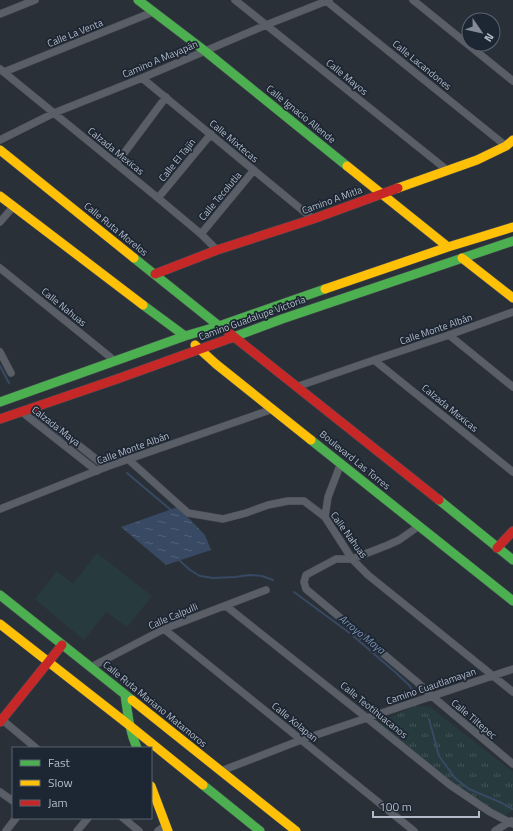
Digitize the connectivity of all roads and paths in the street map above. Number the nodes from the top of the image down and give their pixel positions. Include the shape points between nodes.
1 (35, 0) edge
2 (138, 0) edge
3 (235, 0) edge
4 (327, 0) edge
5 (413, 0) edge
6 (153, 12) junction
7 (0, 14) edge
8 (266, 25) junction
9 (205, 51) junction
10 (2, 71) edge
11 (142, 78) junction
12 (513, 81) edge
13 (166, 97) junction
14 (54, 113) junction
15 (211, 134) junction
16 (0, 140) edge
17 (509, 143) edge
18 (0, 150) edge
19 (116, 164) junction
20 (254, 170) junction
21 (447, 170) junction
22 (382, 194) junction
23 (0, 196) edge
24 (158, 198) junction
25 (13, 207) junction
26 (313, 219) junction
27 (0, 222) edge
28 (513, 227) edge
29 (201, 234) junction
30 (513, 241) edge
31 (448, 247) junction
32 (217, 250) junction
33 (462, 258) junction
34 (0, 268) edge
35 (155, 274) junction
36 (513, 298) edge
37 (513, 312) edge
38 (219, 326) junction
39 (449, 335) junction
40 (185, 336) junction
41 (233, 336) junction
42 (199, 349) junction
43 (0, 352) edge
44 (374, 360) junction
45 (115, 361) junction
46 (11, 373) dead end
47 (296, 387) junction
48 (513, 387) edge
49 (0, 402) edge
50 (33, 409) junction
51 (273, 409) junction
52 (22, 412) junction
53 (0, 419) edge
54 (129, 460) junction
55 (341, 463) junction
56 (106, 467) junction
57 (97, 471) junction
58 (513, 472) edge
59 (0, 509) edge
60 (325, 517) junction
61 (419, 526) junction
62 (513, 531) edge
63 (497, 548) junction
64 (352, 559) junction
65 (513, 560) edge
66 (266, 590) dead end
67 (0, 595) edge
68 (513, 600) edge
69 (226, 606) junction
70 (0, 624) edge
71 (164, 629) junction
72 (62, 645) junction
73 (49, 662) junction
74 (91, 667) junction
75 (513, 669) edge
76 (492, 676) junction
77 (513, 692) edge
78 (125, 695) junction
79 (433, 697) junction
80 (367, 718) junction
81 (1, 720) edge
82 (129, 725) junction
83 (301, 740) junction
84 (35, 747) edge
85 (136, 747) edge
86 (513, 764) edge
87 (221, 771) junction
88 (152, 789) edge
89 (0, 792) edge
90 (12, 801) edge
91 (15, 819) edge
92 (87, 819) edge
93 (124, 819) edge
94 (512, 822) edge
95 (167, 828) edge
96 (6, 831) edge
97 (77, 831) edge
98 (139, 831) edge
99 (158, 831) edge
100 (260, 831) edge
101 (296, 831) edge
102 (414, 831) edge
103 (494, 831) edge

1 - 7 street
2 - 6 main road, Calle Ignacio Allende
3 - 8 street, Calle Mayos
4 - 8 street, Camino A Mayapán
4 - 17 street, Calle Lacandones
5 - 12 street
6 - 9 main road, Calle Ignacio Allende
6 - 10 street, Calle La Venta
8 - 9 street, Camino A Mayapán
8 - 21 street, Calle Mayos
9 - 11 street, Camino A Mayapán
9 - 22 main road, Calle Ignacio Allende
10 - 14 street, Calzada Mexicas
11 - 13 street, Calle Mixtecas
11 - 14 street, Camino A Mayapán
13 - 15 street, Calle Mixtecas
13 - 19 street
14 - 16 street, Camino A Mayapán
14 - 19 street, Calzada Mexicas
15 - 20 street, Calle Mixtecas
15 - 24 street, Calle El Tajín
17 - 21 main road, Camino A Mitla via 477,160
18 - 35 main road, Calle Ruta Morelos
19 - 24 street, Calzada Mexicas
20 - 26 street, Calle Mixtecas
20 - 29 street, Calle Tecolutla
21 - 22 main road, Camino A Mitla
22 - 26 main road, Camino A Mitla
22 - 31 main road, Calle Ignacio Allende
23 - 25 main road
24 - 29 street, Calzada Mexicas
25 - 27 street
25 - 40 main road
26 - 32 main road, Camino A Mitla
28 - 31 main road, Camino Guadalupe Victoria
29 - 32 street, Calzada Mexicas
30 - 33 main road, Camino Guadalupe Victoria
31 - 38 main road, Camino Guadalupe Victoria
32 - 35 main road, Camino A Mitla
33 - 36 main road
33 - 41 main road, Camino Guadalupe Victoria
34 - 45 street, Calle Nahuas
35 - 38 main road, Calle Ruta Morelos
37 - 39 street, Calle Monte Albán
38 - 40 main road, Camino Guadalupe Victoria
38 - 41 main road, Calle Ruta Morelos
39 - 44 street, Calle Monte Albán
39 - 48 street
40 - 42 main road, Boulevard Las Torres
40 - 45 main road, Camino Guadalupe Victoria
41 - 42 main road, Camino Guadalupe Victoria
41 - 47 main road, Boulevard Las Torres
42 - 50 main road, Camino Guadalupe Victoria
42 - 51 main road, Boulevard Las Torres
43 - 46 street
44 - 47 street, Calle Monte Albán
44 - 58 street, Calzada Mexicas
45 - 49 main road, Camino Guadalupe Victoria
47 - 63 main road, Boulevard Las Torres
50 - 52 main road, Camino Guadalupe Victoria
50 - 56 street, Calzada Maya
51 - 54 street, Calle Monte Albán
51 - 55 main road, Boulevard Las Torres
52 - 53 main road, Camino Guadalupe Victoria
52 - 57 street, Calzada Maya
54 - 56 street, Calle Monte Albán
54 - 60 street, Calle Nahuas via 188,513 223,519 268,505 304,500
55 - 60 street via 328,497
55 - 61 main road, Boulevard Las Torres
56 - 57 street, Calle Monte Albán
57 - 59 street, Calle Monte Albán
60 - 64 street, Calle Nahuas
61 - 64 street via 388,545
61 - 68 main road, Boulevard Las Torres
62 - 63 main road
63 - 65 main road, Boulevard Las Torres
64 - 76 street, Calle Nahuas via 368,575
64 - 79 street, Calle Tiltepec via 336,559 306,575 306,589
66 - 69 street, Calle Calpulli
67 - 72 main road, Calle Ruta Mariano Matamoros
69 - 71 street, Calle Calpulli
69 - 80 street, Calle Teotihuacanos
70 - 73 main road
71 - 74 street, Calle Calpulli
71 - 83 street, Calle Xolapan
72 - 73 main road
72 - 74 main road, Calle Ruta Mariano Matamoros
73 - 81 main road
73 - 82 main road
74 - 78 main road, Calle Ruta Mariano Matamoros
75 - 76 street, Camino Cuautlamayan
76 - 77 street, Calle Nahuas
76 - 79 street, Camino Cuautlamayan
78 - 82 main road
78 - 87 main road, Calle Ruta Mariano Matamoros
79 - 80 street, Camino Cuautlamayan
79 - 86 street, Calle Tiltepec
80 - 83 street, Camino Cuautlamayan
80 - 94 street, Calle Teotihuacanos via 450,785 490,812
81 - 84 street
82 - 85 main road
82 - 100 main road
83 - 87 street, Camino Cuautlamayan
83 - 102 street, Calle Xolapan
87 - 101 main road, Calle Ruta Mariano Matamoros
88 - 95 main road
89 - 90 street
91 - 96 street
92 - 97 street
93 - 98 street
94 - 103 street
95 - 99 street

